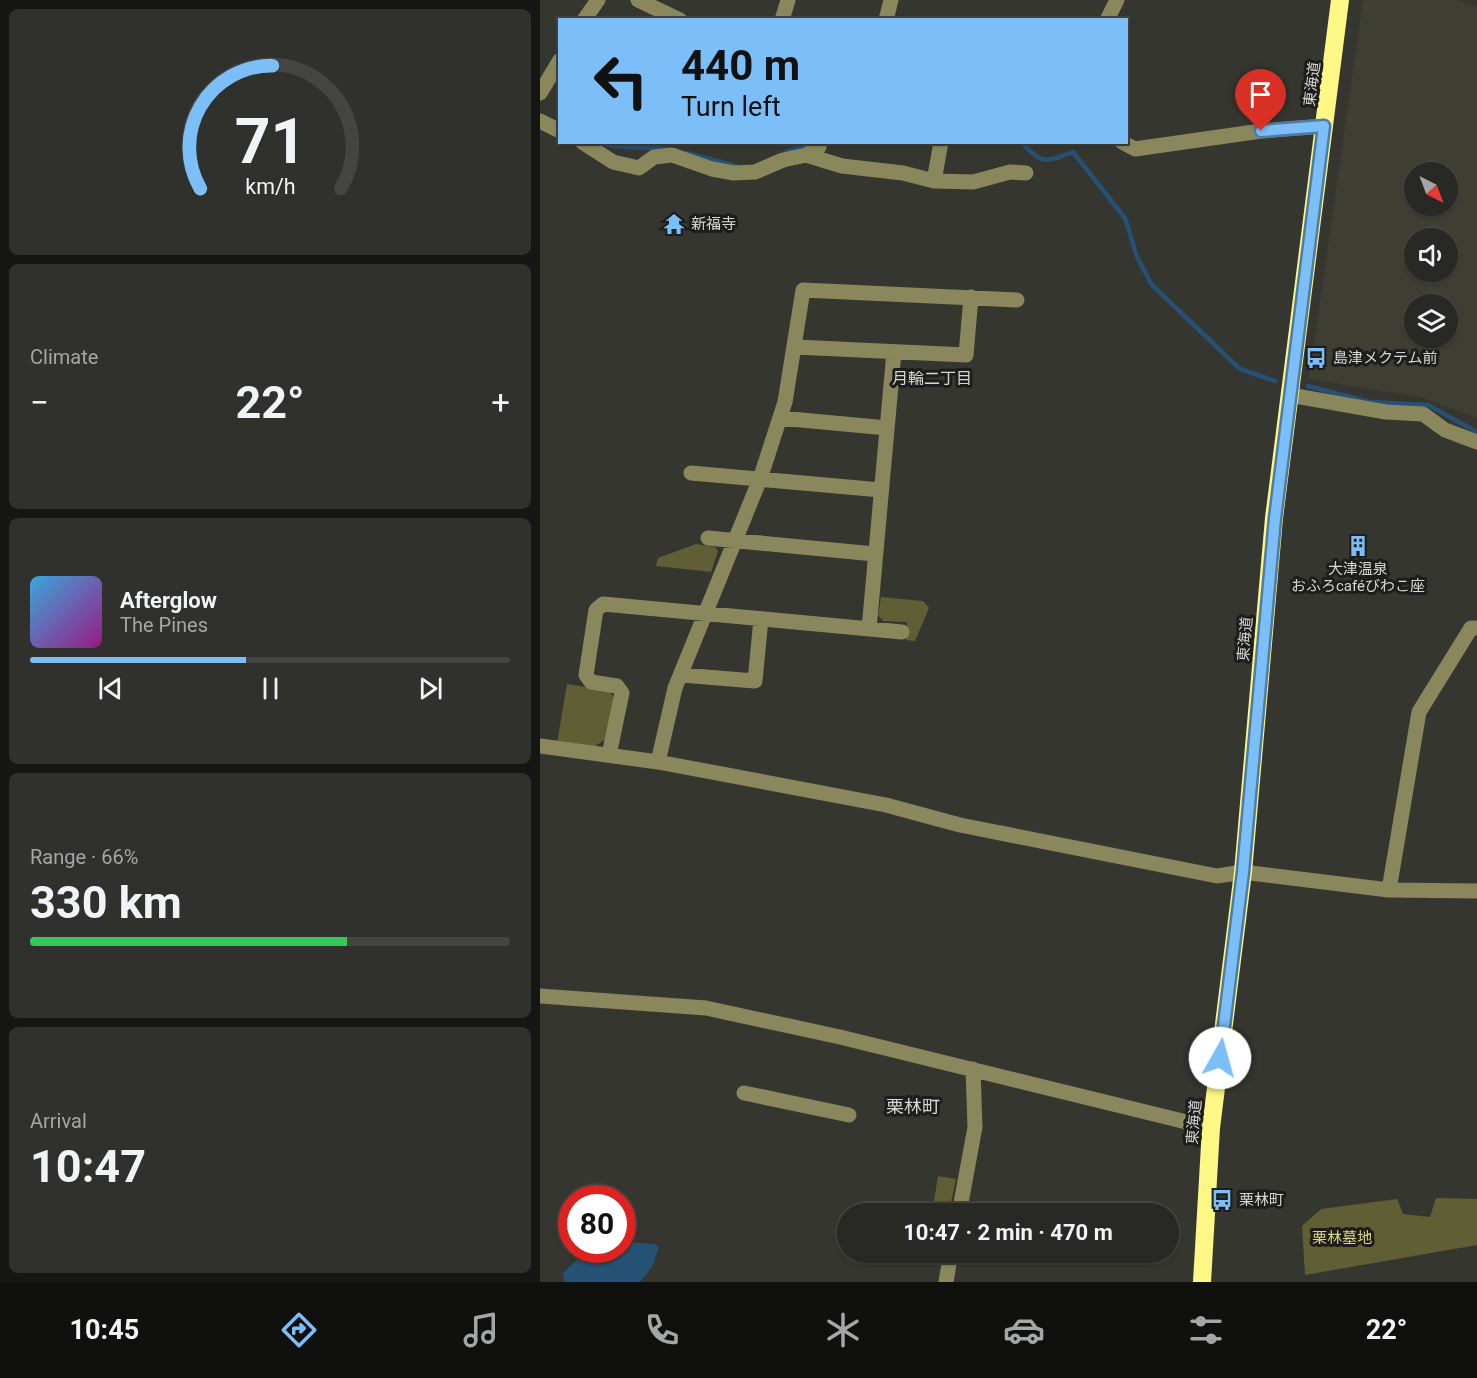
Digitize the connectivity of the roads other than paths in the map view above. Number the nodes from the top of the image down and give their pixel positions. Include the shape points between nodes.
1 (598, 0) edge
2 (638, 0) edge
3 (788, 0) edge
4 (891, 0) edge
5 (1340, 0) edge
6 (1120, 1) edge
7 (585, 18) edge
8 (676, 18) edge
9 (783, 18) edge
10 (886, 18) edge
11 (1107, 18) edge
12 (558, 63) edge
13 (540, 93) edge
14 (540, 121) edge
15 (1324, 126) junction
16 (558, 130) edge
17 (585, 144) edge
18 (820, 144) edge
19 (941, 144) edge
20 (1126, 144) edge
21 (806, 155) junction
22 (1026, 173) dead end
23 (934, 181) junction
24 (971, 297) junction
25 (1017, 300) dead end
26 (795, 347) junction
27 (894, 352) junction
28 (1290, 395) junction
29 (780, 418) junction
30 (887, 428) junction
31 (1477, 442) edge
32 (692, 473) dead end
33 (759, 479) junction
34 (881, 490) junction
35 (708, 538) dead end
36 (735, 540) junction
37 (875, 554) junction
38 (705, 614) junction
39 (761, 619) junction
40 (1477, 628) edge
41 (869, 629) junction
42 (902, 632) dead end
43 (681, 675) junction
44 (540, 746) edge
45 (609, 755) junction
46 (658, 762) junction
47 (1243, 872) junction
48 (1389, 890) junction
49 (1477, 891) edge
50 (540, 996) edge
51 (973, 1069) junction
52 (744, 1093) dead end
53 (849, 1115) dead end
54 (1211, 1128) junction
55 (961, 1203) edge
56 (949, 1263) edge
57 (946, 1282) edge
58 (1202, 1282) edge

1 - 7 street
2 - 8 street
3 - 9 street
4 - 10 street
5 - 15 highway, 東海道
6 - 11 street
12 - 13 street
14 - 16 street
15 - 20 street via 1135,149
15 - 28 highway, 東海道
17 - 21 street via 613,162 639,168 654,157 672,155 734,173 755,172
18 - 21 street
19 - 23 street
21 - 23 street via 842,166 903,172
22 - 23 street via 1010,172 973,182
24 - 25 street
24 - 26 street via 803,290
24 - 27 street via 966,355
26 - 27 street
26 - 29 street
27 - 30 street
28 - 31 street via 1386,412 1423,414 1445,430
28 - 47 highway, 東海道
29 - 30 street
29 - 33 street
30 - 34 street
32 - 33 street
33 - 34 street
33 - 36 street
34 - 37 street
35 - 36 street
36 - 37 street
36 - 38 street
37 - 41 street
38 - 39 street
38 - 43 street
38 - 45 street via 603,604 596,610 586,675 591,682 617,686 622,693
39 - 41 street
39 - 43 street via 755,681
40 - 48 street via 1471,628 1419,712
41 - 42 street
43 - 46 street
44 - 45 street
45 - 46 street
46 - 47 street via 886,805 960,825 1217,876
47 - 48 street
47 - 54 highway, 東海道
48 - 49 street
50 - 51 street via 706,1008
51 - 54 street
51 - 55 street via 975,1127
52 - 53 street
54 - 58 highway, 東海道
56 - 57 street

